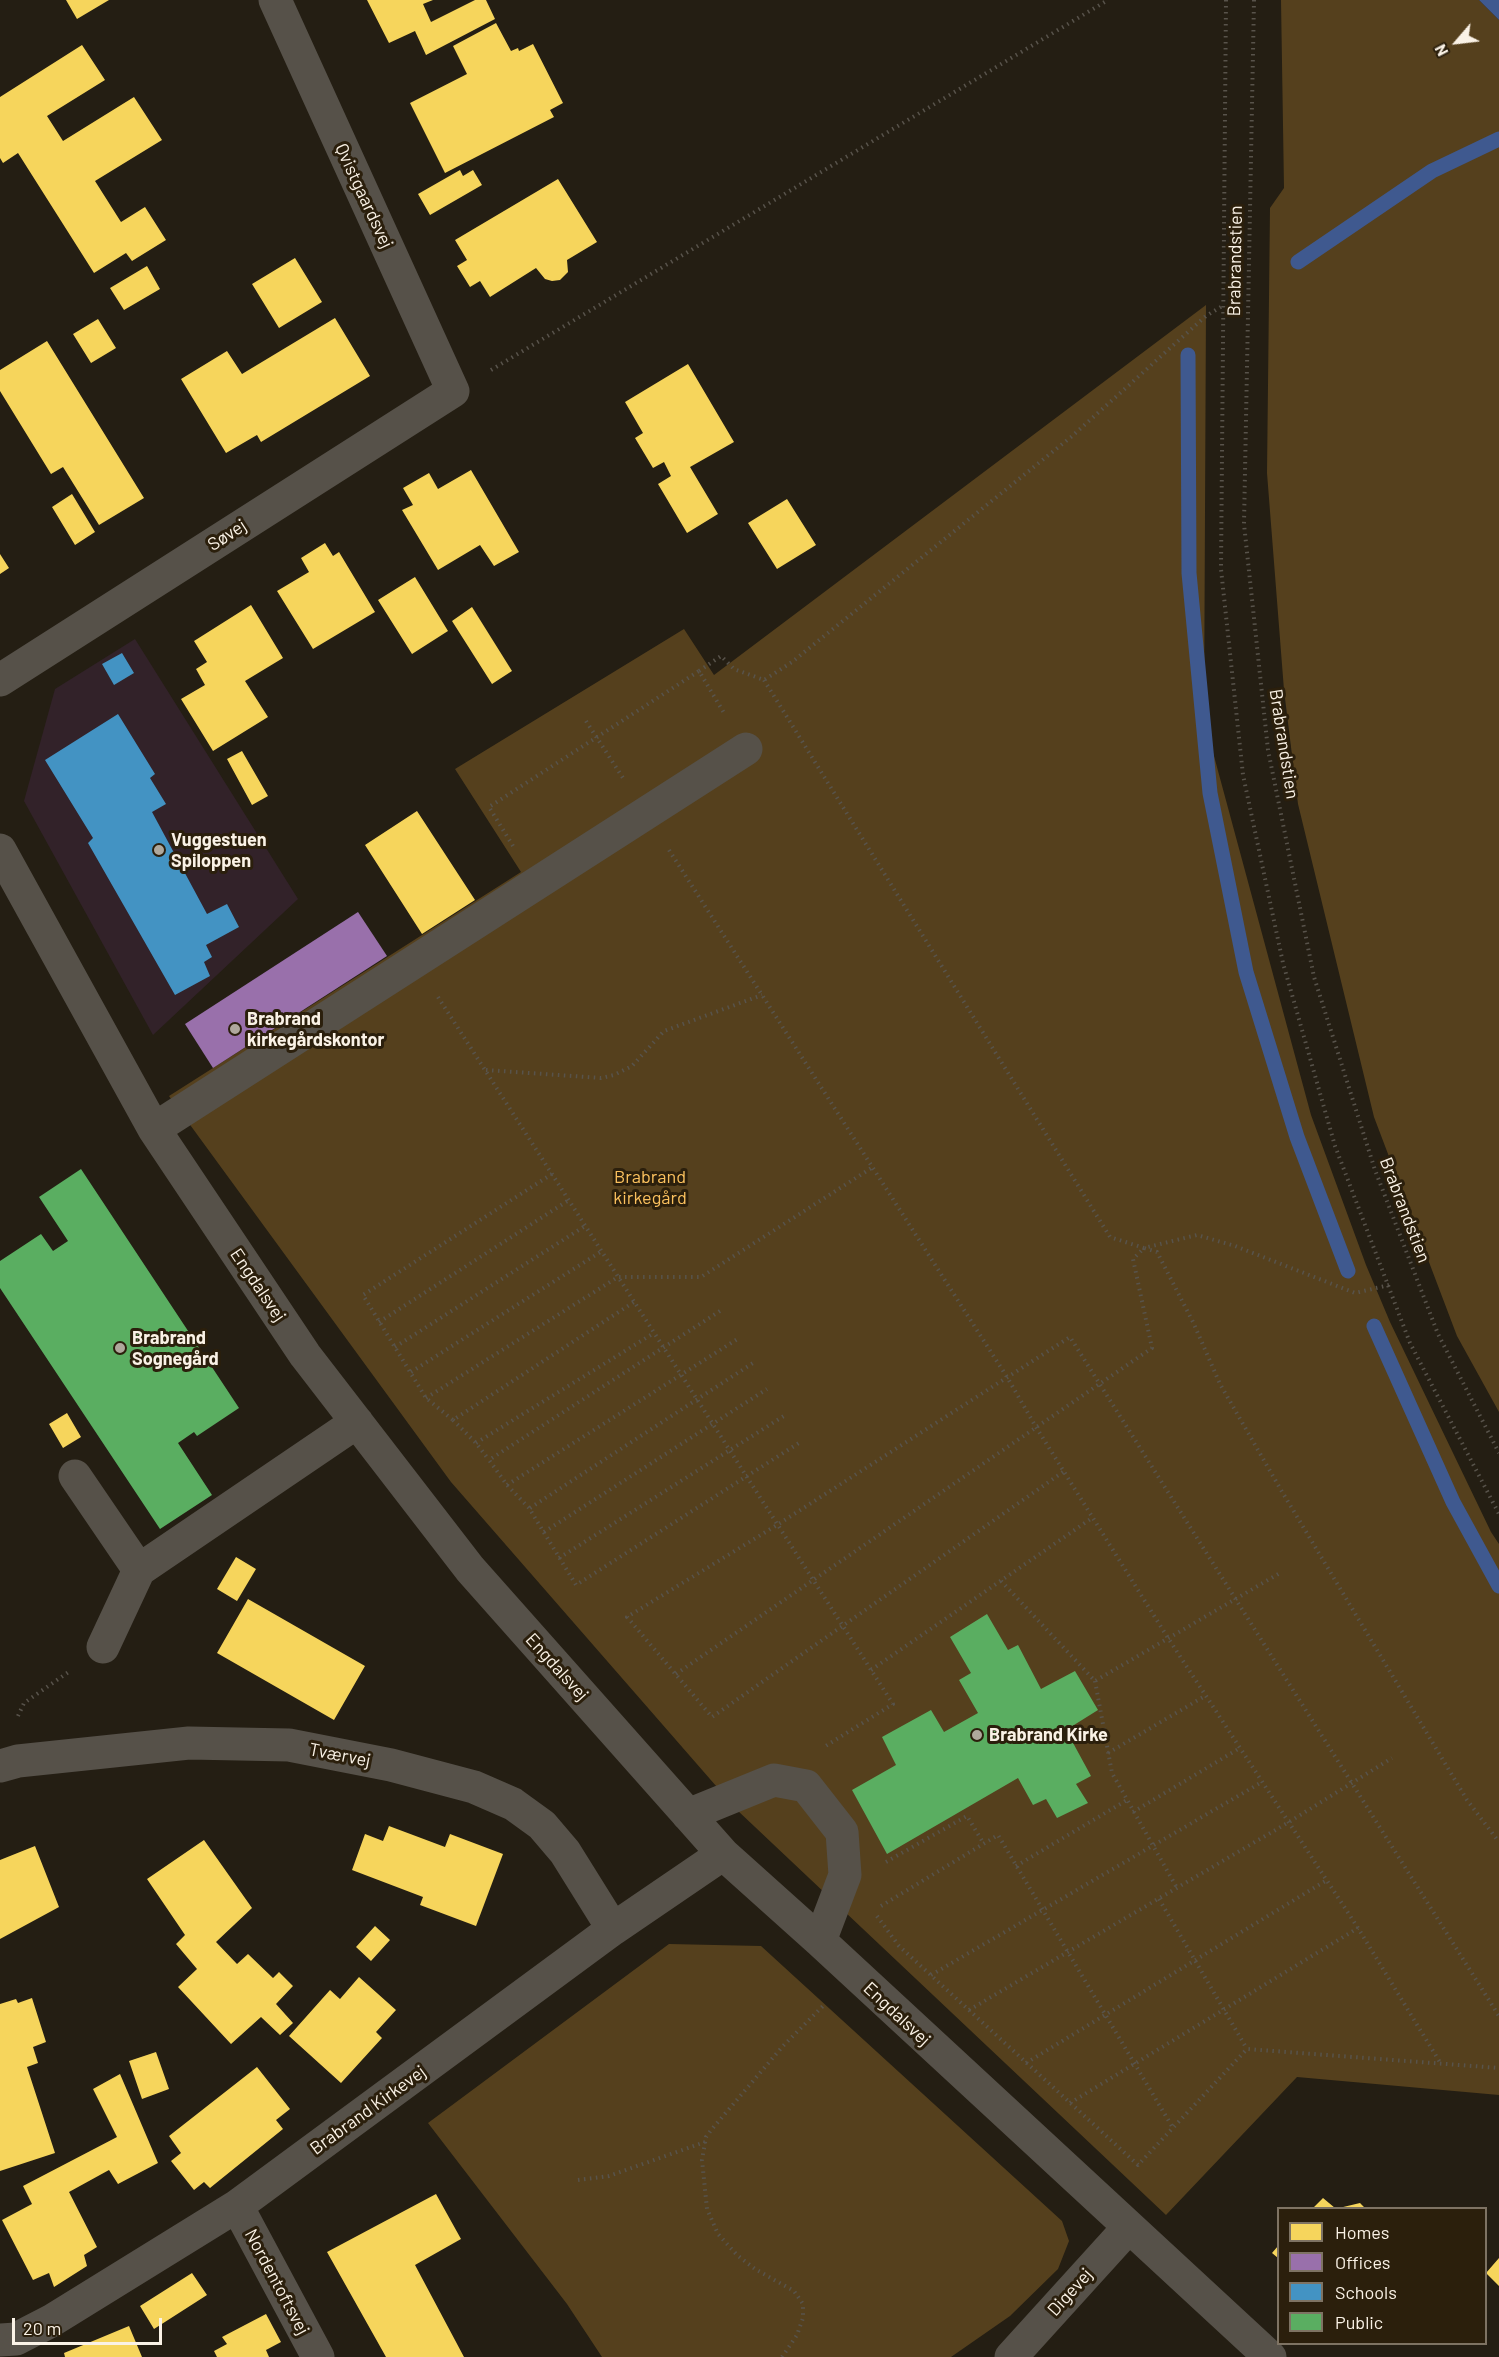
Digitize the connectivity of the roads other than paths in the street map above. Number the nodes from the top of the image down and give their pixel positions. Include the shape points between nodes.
1 (275, 0) edge
2 (453, 391) joint
3 (0, 680) edge
4 (746, 749) road end
5 (0, 850) edge
6 (154, 1129) junction
7 (357, 1422) junction
8 (75, 1476) dead end
9 (138, 1570) junction
10 (103, 1647) road end
11 (9, 1764) edge
12 (688, 1815) junction
13 (723, 1854) junction
14 (613, 1929) junction
15 (820, 1941) junction
16 (237, 2206) junction
17 (1129, 2227) junction
18 (0, 2340) edge
19 (318, 2357) edge
20 (1011, 2357) edge
21 (1270, 2357) edge

1 - 2 street, Qvistgaardsvej
2 - 3 street, Søvej
4 - 6 street
5 - 6 street, Engdalsvej
6 - 7 street, Engdalsvej via 305,1355
7 - 9 street
7 - 12 street, Engdalsvej via 470,1569
8 - 9 street
9 - 10 street
11 - 14 street, Tværvej via 189,1743 289,1745 391,1765 474,1787 513,1804 542,1825 566,1852
12 - 13 street, Engdalsvej
12 - 15 street via 774,1780 806,1786 842,1832 845,1875
13 - 14 street, Brabrand Kirkevej
13 - 15 street, Engdalsvej
14 - 16 street, Brabrand Kirkevej
15 - 17 street, Engdalsvej
16 - 18 street, Brabrand Kirkevej via 51,2321 16,2339
16 - 19 street, Nordentoftsvej
17 - 20 street, Digevej
17 - 21 street, Engdalsvej

